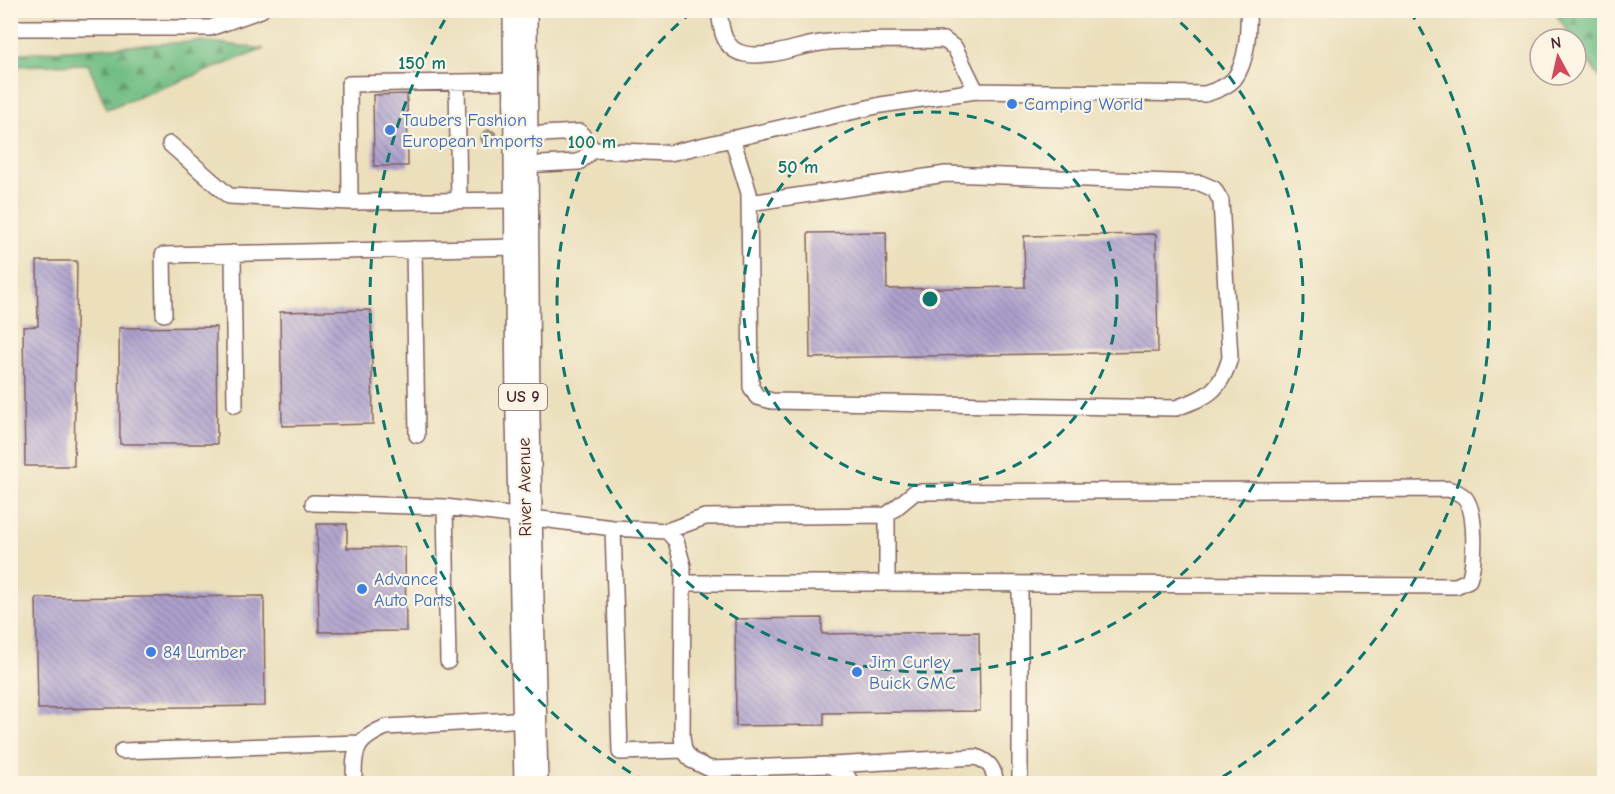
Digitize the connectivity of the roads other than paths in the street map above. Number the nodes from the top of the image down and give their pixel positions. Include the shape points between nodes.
1 (261, 10) edge
2 (520, 10) edge
3 (719, 10) edge
4 (1248, 10) edge
5 (10, 28) edge
6 (521, 81) junction
7 (457, 82) junction
8 (976, 92) junction
9 (732, 138) junction
10 (170, 144) dead end
11 (521, 150) junction
12 (593, 150) junction
13 (522, 200) junction
14 (459, 201) junction
15 (350, 202) junction
16 (750, 202) junction
17 (522, 247) junction
18 (414, 249) junction
19 (233, 253) junction
20 (165, 314) dead end
21 (235, 405) dead end
22 (417, 435) dead end
23 (313, 503) dead end
24 (445, 507) junction
25 (887, 515) junction
26 (525, 518) junction
27 (612, 528) junction
28 (667, 531) junction
29 (683, 583) junction
30 (887, 583) junction
31 (1020, 584) junction
32 (448, 661) dead end
33 (530, 719) junction
34 (359, 744) junction
35 (684, 750) junction
36 (122, 751) dead end
37 (829, 765) junction
38 (354, 783) edge
39 (531, 783) edge
40 (852, 783) edge
41 (996, 783) edge
42 (1020, 783) edge

1 - 5 lane via 210,28
2 - 6 highway, River Avenue / US 9
3 - 8 lane via 726,43 744,54 826,42 944,40 955,48
4 - 8 lane via 1243,60 1234,79 1219,90 1205,94
6 - 7 lane
6 - 11 highway, River Avenue / US 9
7 - 14 lane
7 - 15 lane via 349,84
8 - 9 lane via 881,105
9 - 12 lane via 670,153
9 - 16 lane
10 - 15 lane via 229,196
11 - 12 lane via 579,162
11 - 12 lane via 580,132
11 - 13 highway, River Avenue / US 9
13 - 14 lane
13 - 17 highway, River Avenue / US 9
14 - 15 lane
16 - 16 lane via 751,387 757,396 772,401 888,405 1176,408 1206,397 1224,380 1230,358 1221,201 1214,189 1200,183 946,174
17 - 18 lane
17 - 26 highway, River Avenue / US 9
18 - 19 lane
18 - 22 lane
19 - 20 lane via 163,255
19 - 21 lane
23 - 24 lane
24 - 26 lane
24 - 32 lane
25 - 28 lane via 705,517
25 - 30 lane
25 - 31 lane via 915,492 1448,489 1463,495 1471,507 1474,567 1469,580 1456,586
26 - 27 lane
26 - 33 highway, River Avenue / US 9
27 - 28 lane
27 - 35 lane via 621,752
28 - 29 lane via 681,553
29 - 30 lane
29 - 35 lane
30 - 31 lane
31 - 42 lane
33 - 34 lane via 386,727 367,735
33 - 39 highway, River Avenue / US 9
34 - 36 lane
34 - 38 lane via 354,759
35 - 37 lane via 691,759 710,769
37 - 40 lane via 845,773
37 - 41 lane via 976,757 987,761

